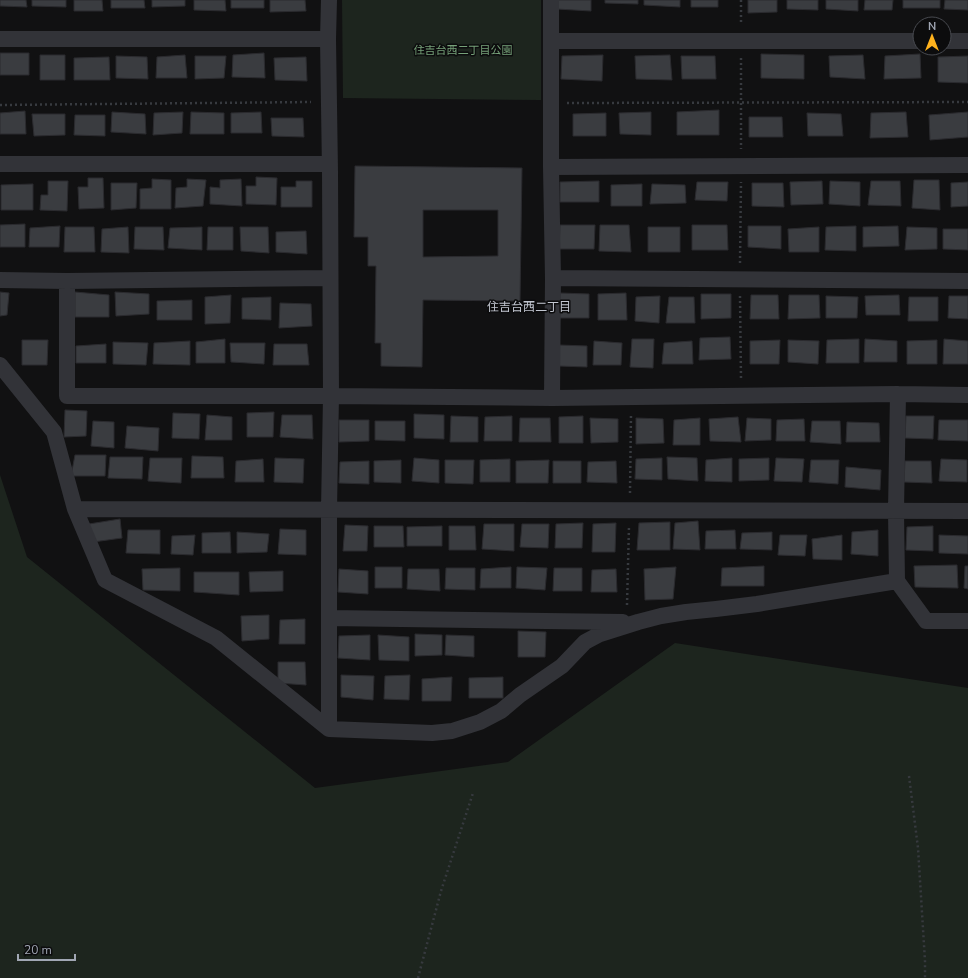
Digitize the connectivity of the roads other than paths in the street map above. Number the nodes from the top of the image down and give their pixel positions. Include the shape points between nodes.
1 (329, 0) edge
2 (551, 0) edge
3 (0, 39) edge
4 (328, 39) junction
5 (551, 41) junction
6 (912, 41) edge
7 (952, 41) edge
8 (968, 41) edge
9 (0, 164) edge
10 (329, 164) junction
11 (968, 165) edge
12 (550, 167) junction
13 (330, 278) junction
14 (554, 278) junction
15 (0, 280) edge
16 (67, 281) junction
17 (968, 281) edge
18 (0, 365) edge
19 (898, 394) junction
20 (968, 395) edge
21 (331, 396) junction
22 (552, 398) junction
23 (75, 509) junction
24 (329, 510) junction
25 (896, 511) junction
26 (968, 511) edge
27 (897, 581) junction
28 (329, 618) junction
29 (968, 620) edge
30 (638, 622) junction
31 (329, 729) junction

1 - 4 street
2 - 5 street
3 - 4 street
4 - 10 street
5 - 6 street
5 - 12 street
7 - 8 street
9 - 10 street
10 - 13 street
11 - 12 street
12 - 14 street
13 - 16 street
13 - 21 street
14 - 17 street
14 - 22 street
15 - 16 street
16 - 21 street via 67,396
18 - 23 street via 54,432
19 - 20 street
19 - 22 street
19 - 25 street
21 - 22 street
21 - 24 street
23 - 24 street
23 - 31 street via 104,580 216,638
24 - 25 street
24 - 28 street
25 - 26 street
25 - 27 street
27 - 29 street via 926,621
27 - 30 street via 757,604 686,612
28 - 30 street
28 - 31 street
30 - 31 street via 600,634 586,642 562,666 520,695 501,712 480,722 452,731 432,733

